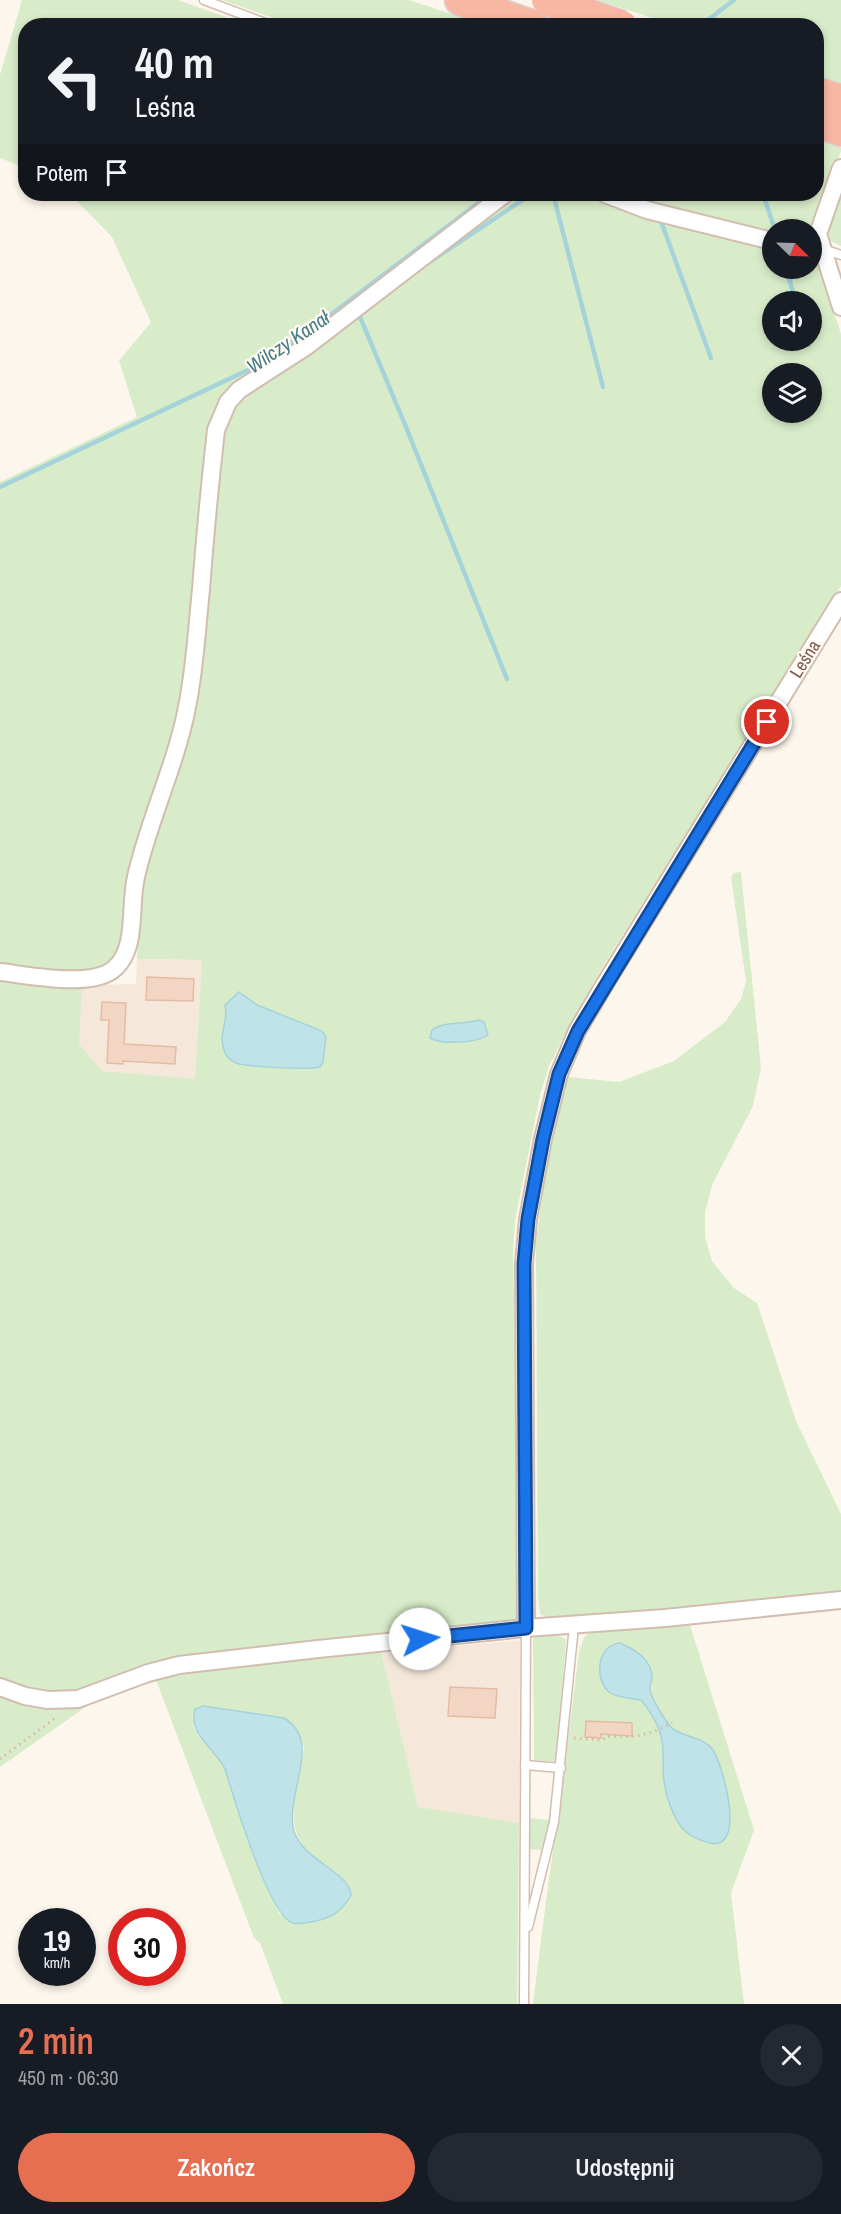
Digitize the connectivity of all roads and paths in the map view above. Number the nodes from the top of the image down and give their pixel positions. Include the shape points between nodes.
1 (204, 0) edge
2 (460, 0) edge
3 (547, 0) edge
4 (252, 18) edge
5 (512, 18) edge
6 (599, 18) edge
7 (824, 95) edge
8 (841, 100) edge
9 (824, 125) edge
10 (841, 130) edge
11 (841, 168) edge
12 (496, 201) edge
13 (623, 201) edge
14 (822, 220) edge
15 (762, 239) edge
16 (822, 249) edge
17 (841, 255) edge
18 (822, 260) edge
19 (841, 307) edge
20 (841, 601) edge
21 (0, 972) edge
22 (841, 1600) edge
23 (574, 1626) junction
24 (526, 1628) junction
25 (0, 1687) edge
26 (78, 1700) junction
27 (672, 1723) dead end
28 (564, 1737) junction
29 (0, 1759) edge
30 (525, 1765) junction
31 (561, 1768) junction
32 (525, 1939) junction
33 (524, 2004) edge

1 - 4 lane
2 - 5 highway
3 - 6 highway, bridge
7 - 8 highway
9 - 10 highway
11 - 14 street
12 - 21 street via 228,402 216,430 187,708 177,753 136,874 128,948 117,967 105,976 87,979
13 - 15 street
16 - 17 lane
18 - 19 street
20 - 24 street, Leśna via 606,982 559,1074 528,1219 524,1264
22 - 23 street
23 - 24 street
23 - 28 lane
24 - 26 street via 179,1665
24 - 30 lane
25 - 26 street via 48,1700
26 - 29 path
27 - 28 path via 629,1738
28 - 31 lane
30 - 31 lane
30 - 32 lane
31 - 32 lane via 554,1822
32 - 33 lane

